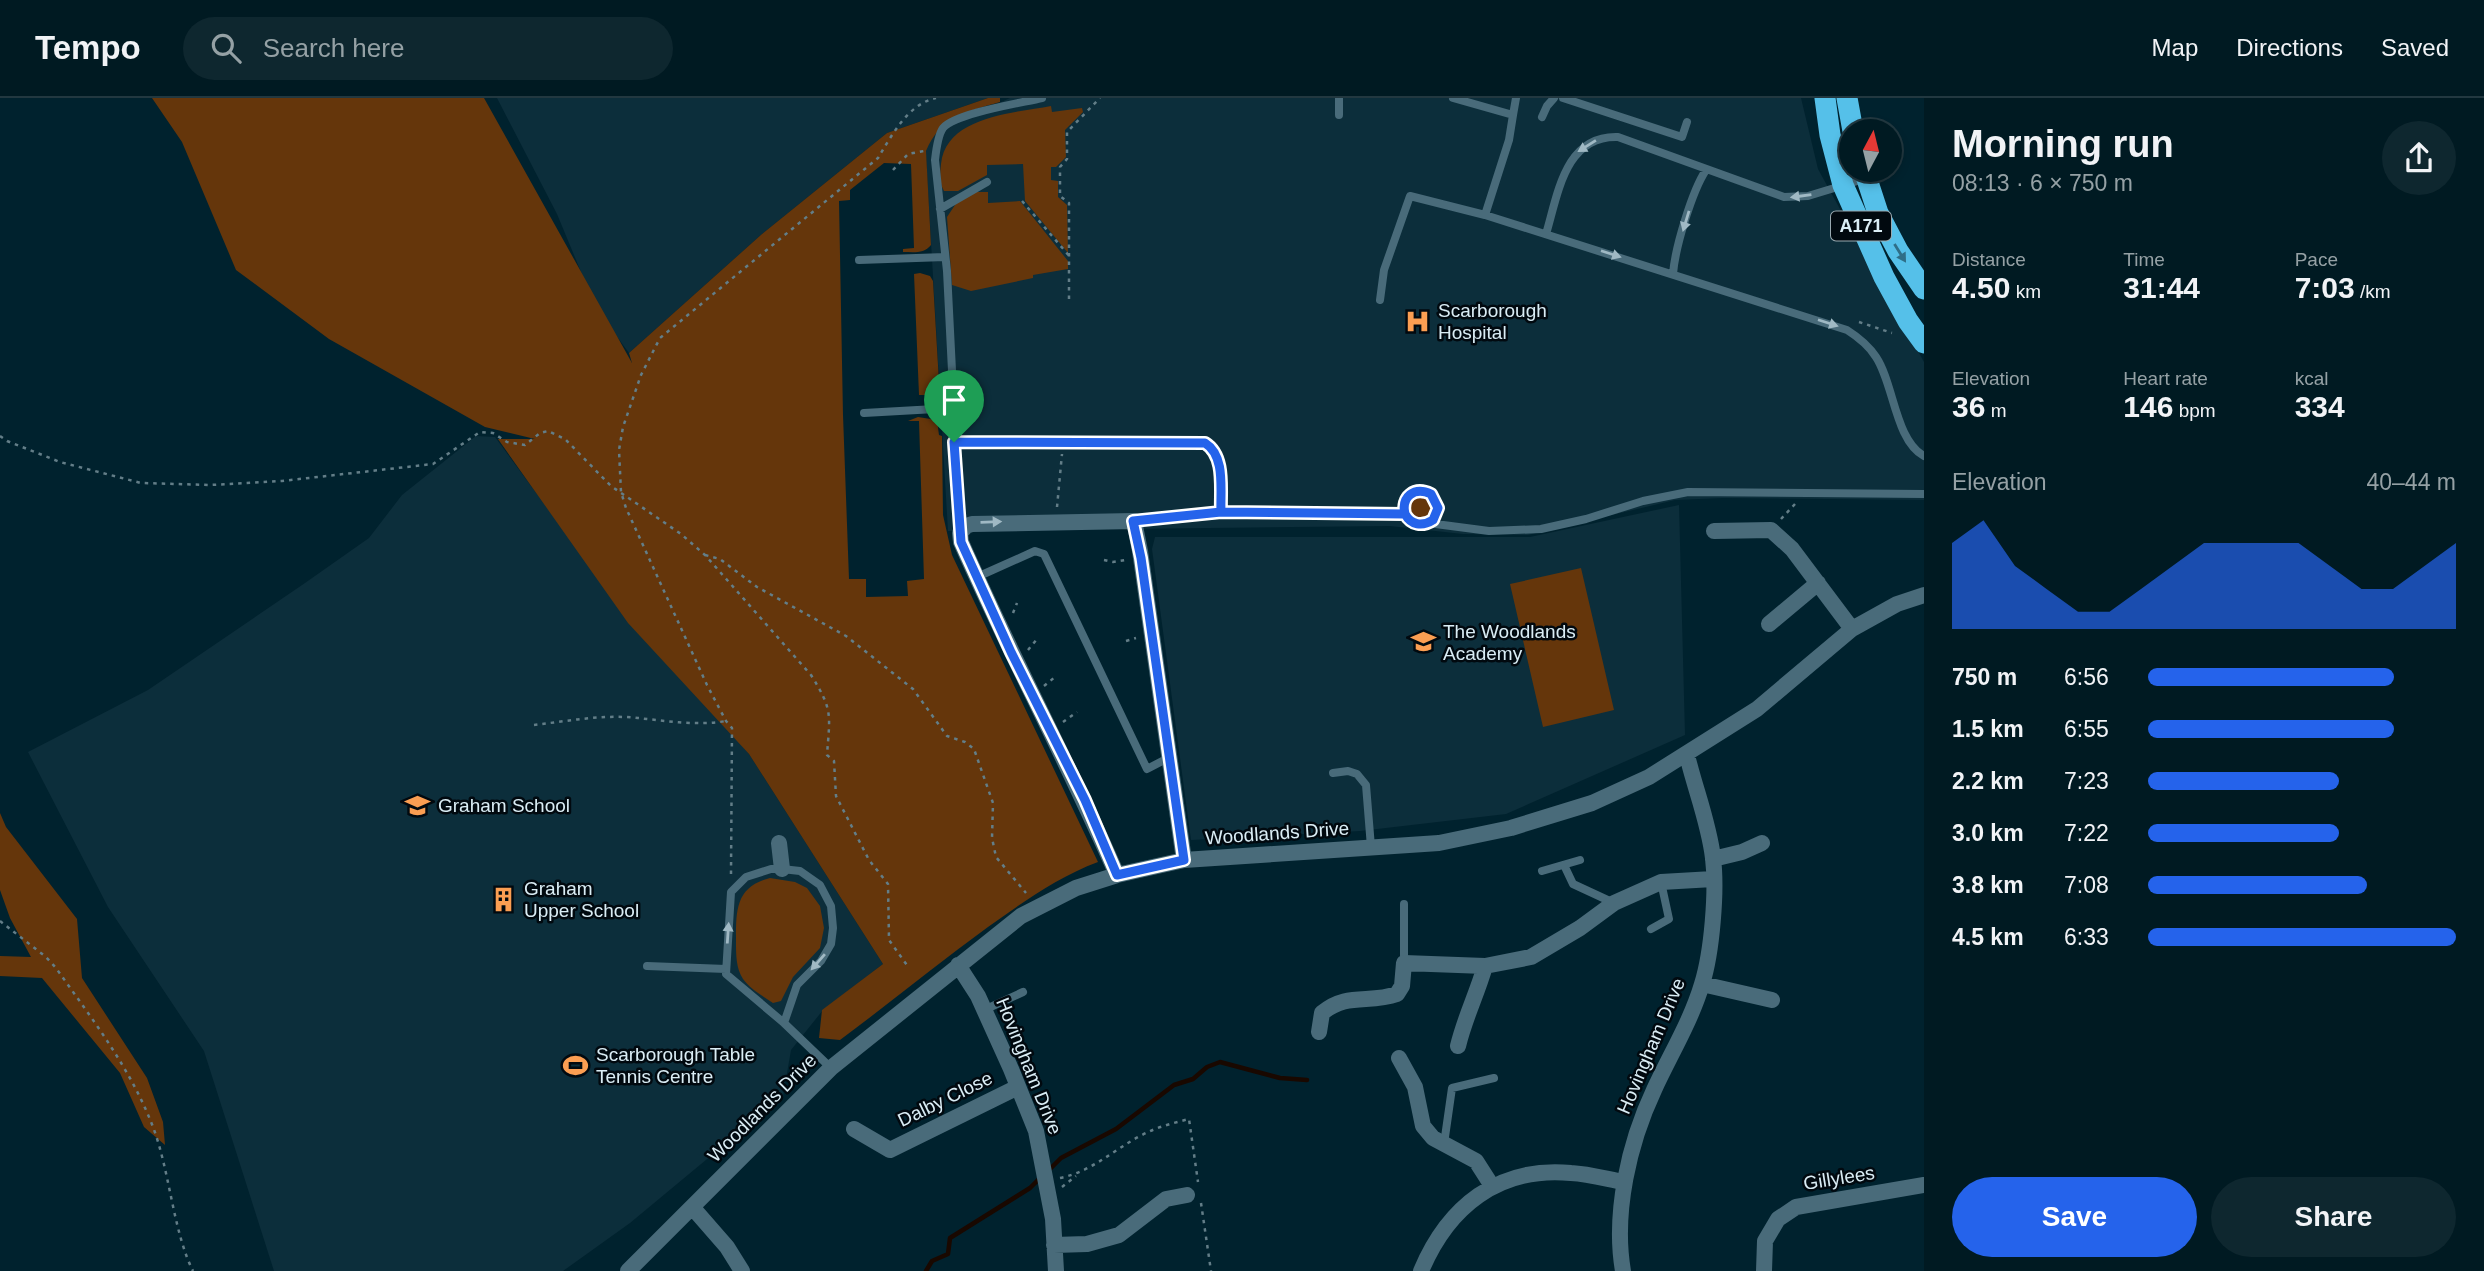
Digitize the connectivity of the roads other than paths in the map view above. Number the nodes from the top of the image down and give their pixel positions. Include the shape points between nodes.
1 (1042, 98) edge
2 (1339, 98) edge
3 (1453, 98) edge
4 (1516, 98) edge
5 (1554, 98) edge
6 (1563, 98) edge
7 (1825, 98) edge
8 (1847, 98) edge
9 (1339, 115) dead end
10 (1513, 115) junction
11 (1542, 117) dead end
12 (1851, 119) edge
13 (1687, 122) dead end
14 (1706, 170) junction
15 (987, 182) dead end
16 (1849, 182) edge
17 (1868, 182) edge
18 (1843, 185) junction
19 (940, 209) junction
20 (1485, 215) junction
21 (1546, 234) junction
22 (945, 257) junction
23 (859, 260) dead end
24 (1673, 274) junction
25 (1924, 289) edge
26 (1380, 300) dead end
27 (1924, 343) edge
28 (953, 408) junction
29 (864, 412) dead end
30 (954, 442) junction
31 (1924, 456) edge
32 (1924, 494) edge
33 (1221, 512) junction
34 (1405, 514) junction
35 (1133, 521) junction
36 (1428, 523) junction
37 (1714, 531) dead end
38 (960, 533) junction
39 (977, 577) junction
40 (1818, 583) junction
41 (1924, 595) edge
42 (1769, 624) dead end
43 (1852, 629) junction
44 (1687, 755) junction
45 (1170, 757) junction
46 (1334, 773) dead end
47 (1762, 843) dead end
48 (779, 844) dead end
49 (1371, 847) junction
50 (1713, 859) junction
51 (1184, 860) junction
52 (1580, 860) dead end
53 (1564, 866) junction
54 (782, 869) junction
55 (1542, 871) dead end
56 (1117, 875) junction
57 (1713, 879) junction
58 (1661, 882) junction
59 (1614, 903) junction
60 (1404, 904) dead end
61 (1651, 929) dead end
62 (1404, 963) junction
63 (958, 965) junction
64 (647, 966) dead end
65 (1485, 966) junction
66 (726, 968) junction
67 (1702, 984) junction
68 (1023, 992) dead end
69 (1772, 1000) dead end
70 (984, 1010) junction
71 (784, 1023) junction
72 (1320, 1032) dead end
73 (1458, 1046) dead end
74 (1399, 1058) dead end
75 (831, 1068) junction
76 (1494, 1078) dead end
77 (1018, 1087) junction
78 (854, 1129) dead end
79 (1444, 1144) junction
80 (1624, 1182) junction
81 (1924, 1185) edge
82 (1492, 1186) junction
83 (1187, 1195) dead end
84 (693, 1208) junction
85 (1054, 1245) junction
86 (628, 1271) edge
87 (742, 1271) edge
88 (1056, 1271) edge
89 (1421, 1271) edge
90 (1623, 1271) edge
91 (1764, 1271) edge

1 - 19 lane via 972,114 943,129 936,150
2 - 9 lane
3 - 10 lane
4 - 10 lane
5 - 11 lane
6 - 13 lane via 1682,137
7 - 18 highway, A171
8 - 12 highway
10 - 20 lane
18 -> 14 lane via 1808,196 1784,197
14 -> 21 lane via 1604,136 1578,151 1569,164
14 -> 24 lane via 1686,218
15 - 19 lane
16 - 18 lane
17 -> 25 highway, A171 via 1878,213
18 - 27 highway, A171 via 1884,277
19 - 22 lane
20 - 21 lane
20 - 26 lane via 1410,196 1384,270
21 -> 24 lane
22 - 23 lane
22 - 28 lane
24 -> 31 lane via 1855,335 1876,357 1911,447
28 - 29 lane
28 - 30 lane
30 - 33 lane via 1205,443 1214,450 1219,464
30 - 38 lane
32 - 36 lane via 1688,492 1531,530 1489,531
33 - 34 lane
33 - 35 lane
34 - 36 lane via 1413,523
34 - 36 lane via 1404,500 1410,493 1426,491 1436,499 1438,508
38 -> 35 street via 972,524
35 - 45 street
37 - 40 street via 1771,530 1792,548
38 - 39 street
39 - 45 lane via 1035,551 1044,554 1147,769
39 - 56 street
40 - 42 street
40 - 43 street
41 - 43 street, Woodlands Drive
43 - 44 street, Woodlands Drive via 1757,709
44 - 49 street, Woodlands Drive via 1592,803 1511,828 1439,843
44 - 50 street, Hovingham Drive
45 - 51 street
46 - 49 lane via 1357,774 1366,785
47 - 50 street
48 - 54 street
49 - 51 street, Woodlands Drive
50 - 57 street, Hovingham Drive
51 - 56 street, Woodlands Drive
52 - 53 lane
53 - 55 lane
53 - 59 lane via 1573,884
66 -> 54 lane via 731,892 746,877
54 -> 71 lane via 800,871 820,885 831,906 833,928 831,944 821,961 797,985
56 - 63 street, Woodlands Drive via 1076,888 1021,916
57 - 58 street
57 - 67 street, Hovingham Drive
58 - 59 street
58 - 61 lane via 1669,919
59 - 65 street via 1531,957
60 - 62 lane
62 - 65 street
62 - 72 street via 1397,994 1333,1004 1322,1013
63 - 70 street, Hovingham Drive
63 - 75 street, Woodlands Drive
64 - 66 lane
65 - 73 street
66 - 71 lane via 726,974
67 - 69 street
67 - 80 street, Hovingham Drive via 1652,1093 1631,1148
68 - 70 lane
70 - 77 street, Hovingham Drive
71 - 75 lane
74 - 79 street via 1415,1087 1423,1126
75 - 84 street, Woodlands Drive
76 - 79 lane via 1452,1088
77 - 78 street, Dalby Close via 890,1150
77 - 85 street, Hovingham Drive via 1036,1131
79 - 82 street via 1476,1161
80 - 82 street via 1570,1172 1522,1175
80 - 90 street, Hovingham Drive
81 - 91 street, Gillylees via 1796,1207 1778,1219 1765,1241
82 - 89 street via 1449,1221
83 - 85 street via 1166,1199 1119,1235 1087,1244
84 - 86 street, Woodlands Drive
84 - 87 street
85 - 88 street, Hovingham Drive

